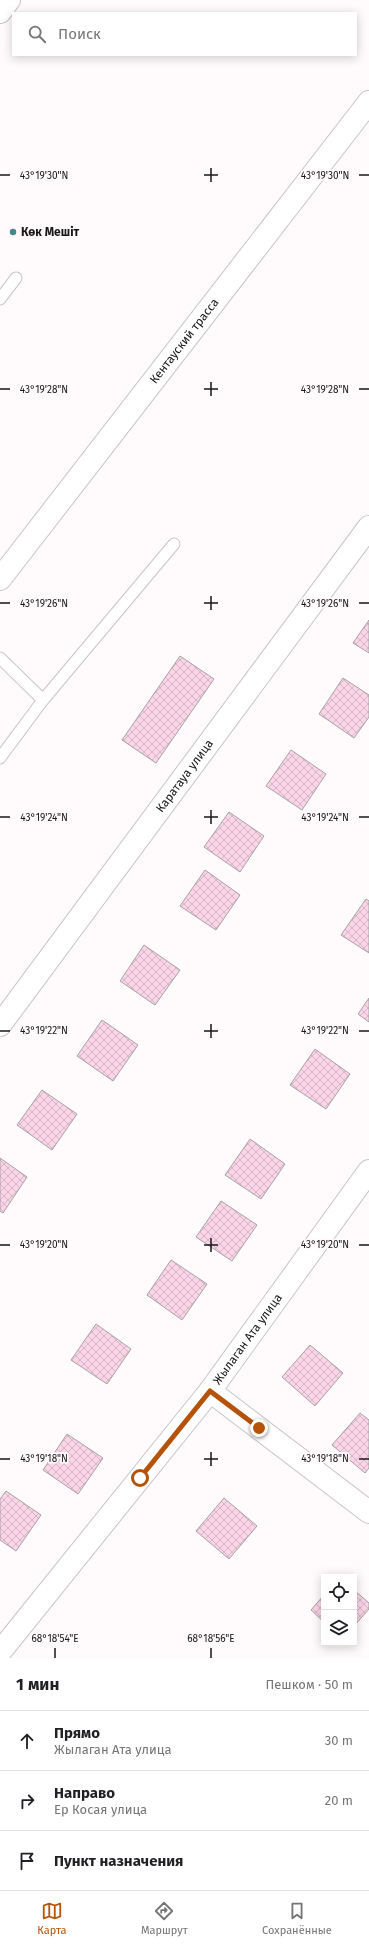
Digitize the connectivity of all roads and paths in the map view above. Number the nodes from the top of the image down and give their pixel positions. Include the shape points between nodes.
1 (9, 0) edge
2 (0, 12) edge
3 (369, 102) edge
4 (16, 278) dead end
5 (0, 299) edge
6 (369, 527) edge
7 (174, 544) dead end
8 (0, 579) edge
9 (0, 658) edge
10 (43, 700) junction
11 (0, 758) edge
12 (0, 1025) edge
13 (369, 1171) edge
14 (210, 1391) junction
15 (369, 1512) edge
16 (0, 1652) edge

1 - 2 street
3 - 8 street, Кентауский трасса
4 - 5 lane
6 - 12 street, Каратауа улица
7 - 10 lane
9 - 10 lane
10 - 11 lane
13 - 14 street, Жылаган Ата улица
14 - 15 street
14 - 16 street, Жылаган Ата улица

